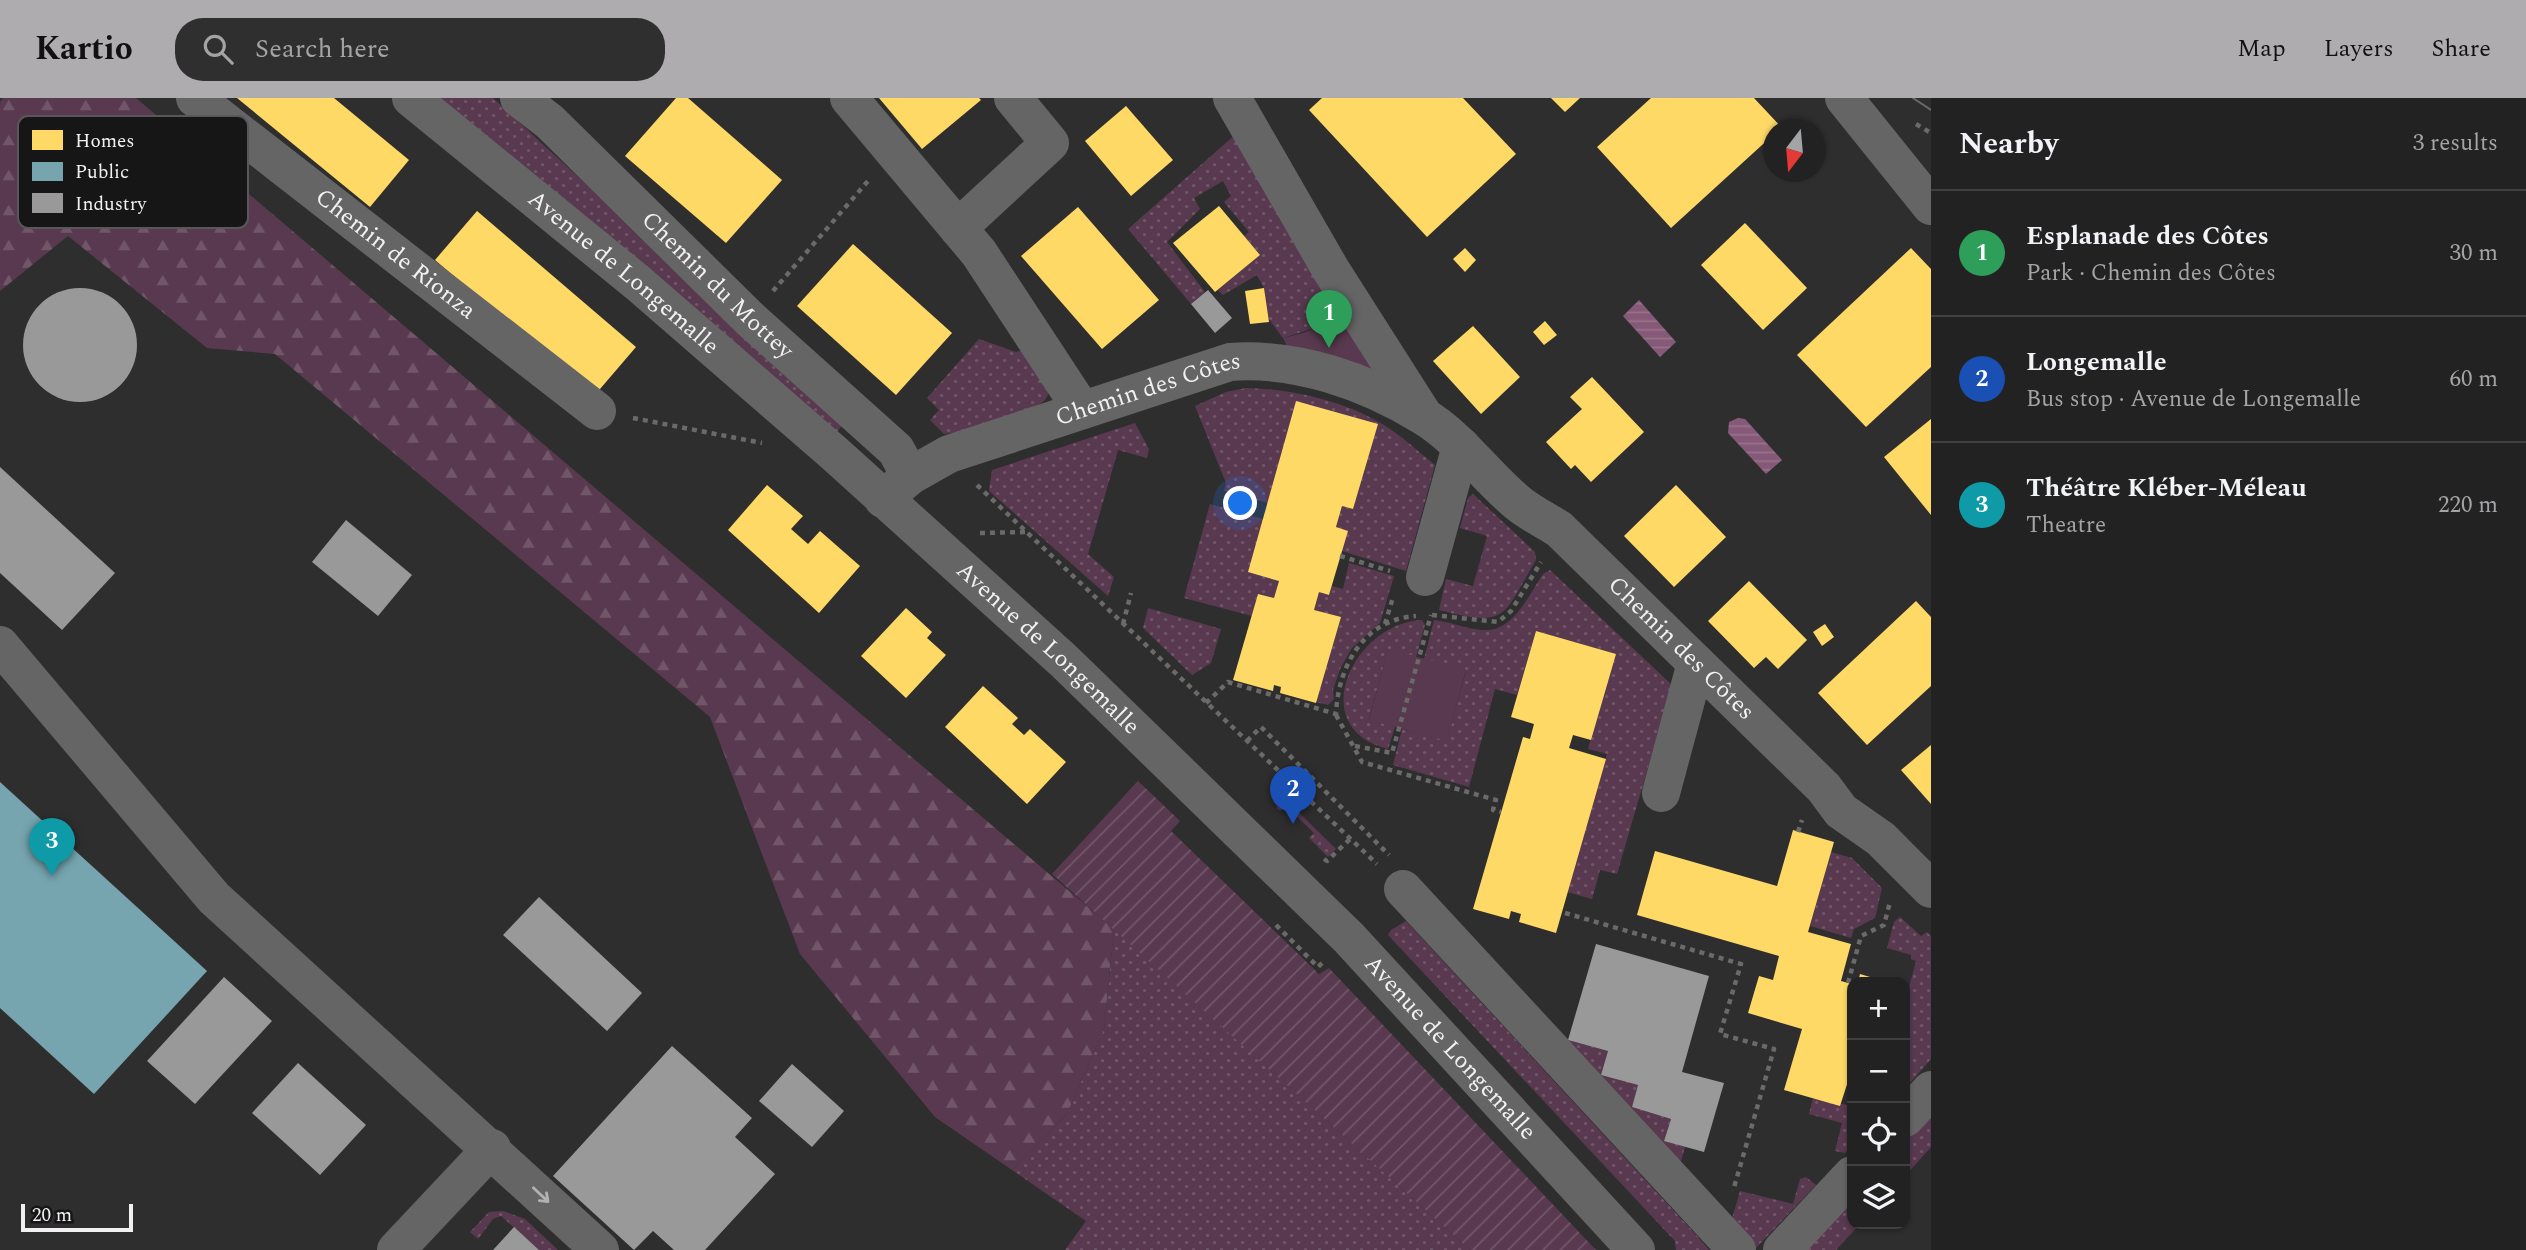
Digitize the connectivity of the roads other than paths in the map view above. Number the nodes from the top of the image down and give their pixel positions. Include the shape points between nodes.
1 (195, 98) edge
2 (411, 98) edge
3 (519, 98) edge
4 (849, 98) edge
5 (1013, 98) edge
6 (1232, 98) edge
7 (1844, 98) edge
8 (218, 116) edge
9 (248, 139) edge
10 (1931, 206) edge
11 (958, 228) junction
12 (1083, 410) junction
13 (597, 411) road end
14 (1424, 416) junction
15 (1461, 446) junction
16 (897, 487) junction
17 (1406, 579) road end
18 (0, 645) edge
19 (1696, 663) junction
20 (1661, 793) dead end
21 (1397, 884) road end
22 (1931, 889) edge
23 (1931, 1090) edge
24 (1910, 1113) edge
25 (492, 1148) junction
26 (1847, 1179) edge
27 (1729, 1241) edge
28 (396, 1250) edge
29 (600, 1250) edge
30 (1636, 1250) edge
31 (1782, 1250) edge

1 - 8 street, Chemin de Rionza
2 - 16 street, Avenue de Longemalle
3 - 16 street, Chemin du Mottey via 550,122 749,318 896,450
4 - 11 street
5 - 11 street via 1051,143
6 - 14 street, Chemin des Côtes via 1331,270
7 - 10 street
9 - 13 street, Chemin de Rionza
11 - 12 street
12 - 14 street, Chemin des Côtes via 1230,362 1256,360 1317,370
12 - 16 street, Chemin des Côtes via 949,454
14 - 15 street, Chemin des Côtes
15 - 17 street
15 - 19 street, Chemin des Côtes via 1519,504 1559,529
16 - 30 street, Avenue de Longemalle via 1064,662 1349,938
18 - 25 street via 214,898
19 - 20 street
19 - 22 street, Chemin des Côtes via 1824,788 1841,811 1881,839
21 - 27 street
23 - 24 street
25 - 28 street
25 -> 29 street
26 - 31 street

